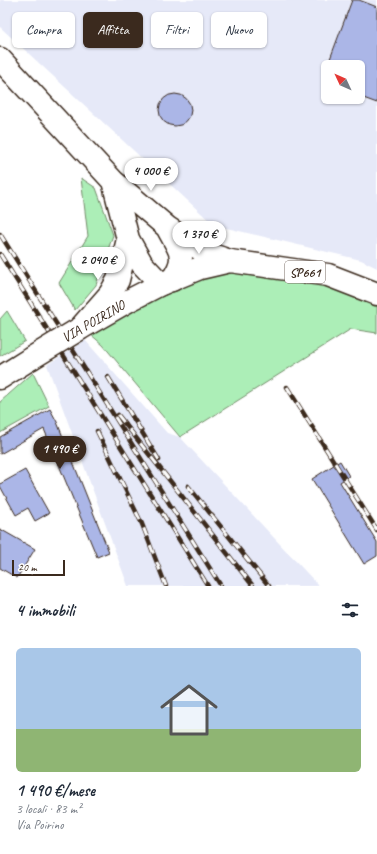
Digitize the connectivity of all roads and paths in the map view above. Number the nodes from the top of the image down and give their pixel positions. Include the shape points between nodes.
1 (0, 59) edge
2 (113, 181) junction
3 (168, 228) junction
4 (128, 239) junction
5 (230, 261) junction
6 (166, 282) junction
7 (377, 294) edge
8 (81, 328) junction
9 (0, 378) edge

1 - 2 street
2 - 3 street
2 - 4 street
3 - 5 street via 206,253
3 - 6 street via 182,256 181,267
4 - 6 street via 142,264
4 - 8 street via 118,280 110,294
5 - 6 street, VIA POIRINO / SP661 via 200,268
5 - 7 street, VIA POIRINO / SP661 via 328,275
6 - 8 street, VIA POIRINO / SP661
8 - 9 street, VIA POIRINO / SP661, bridge

